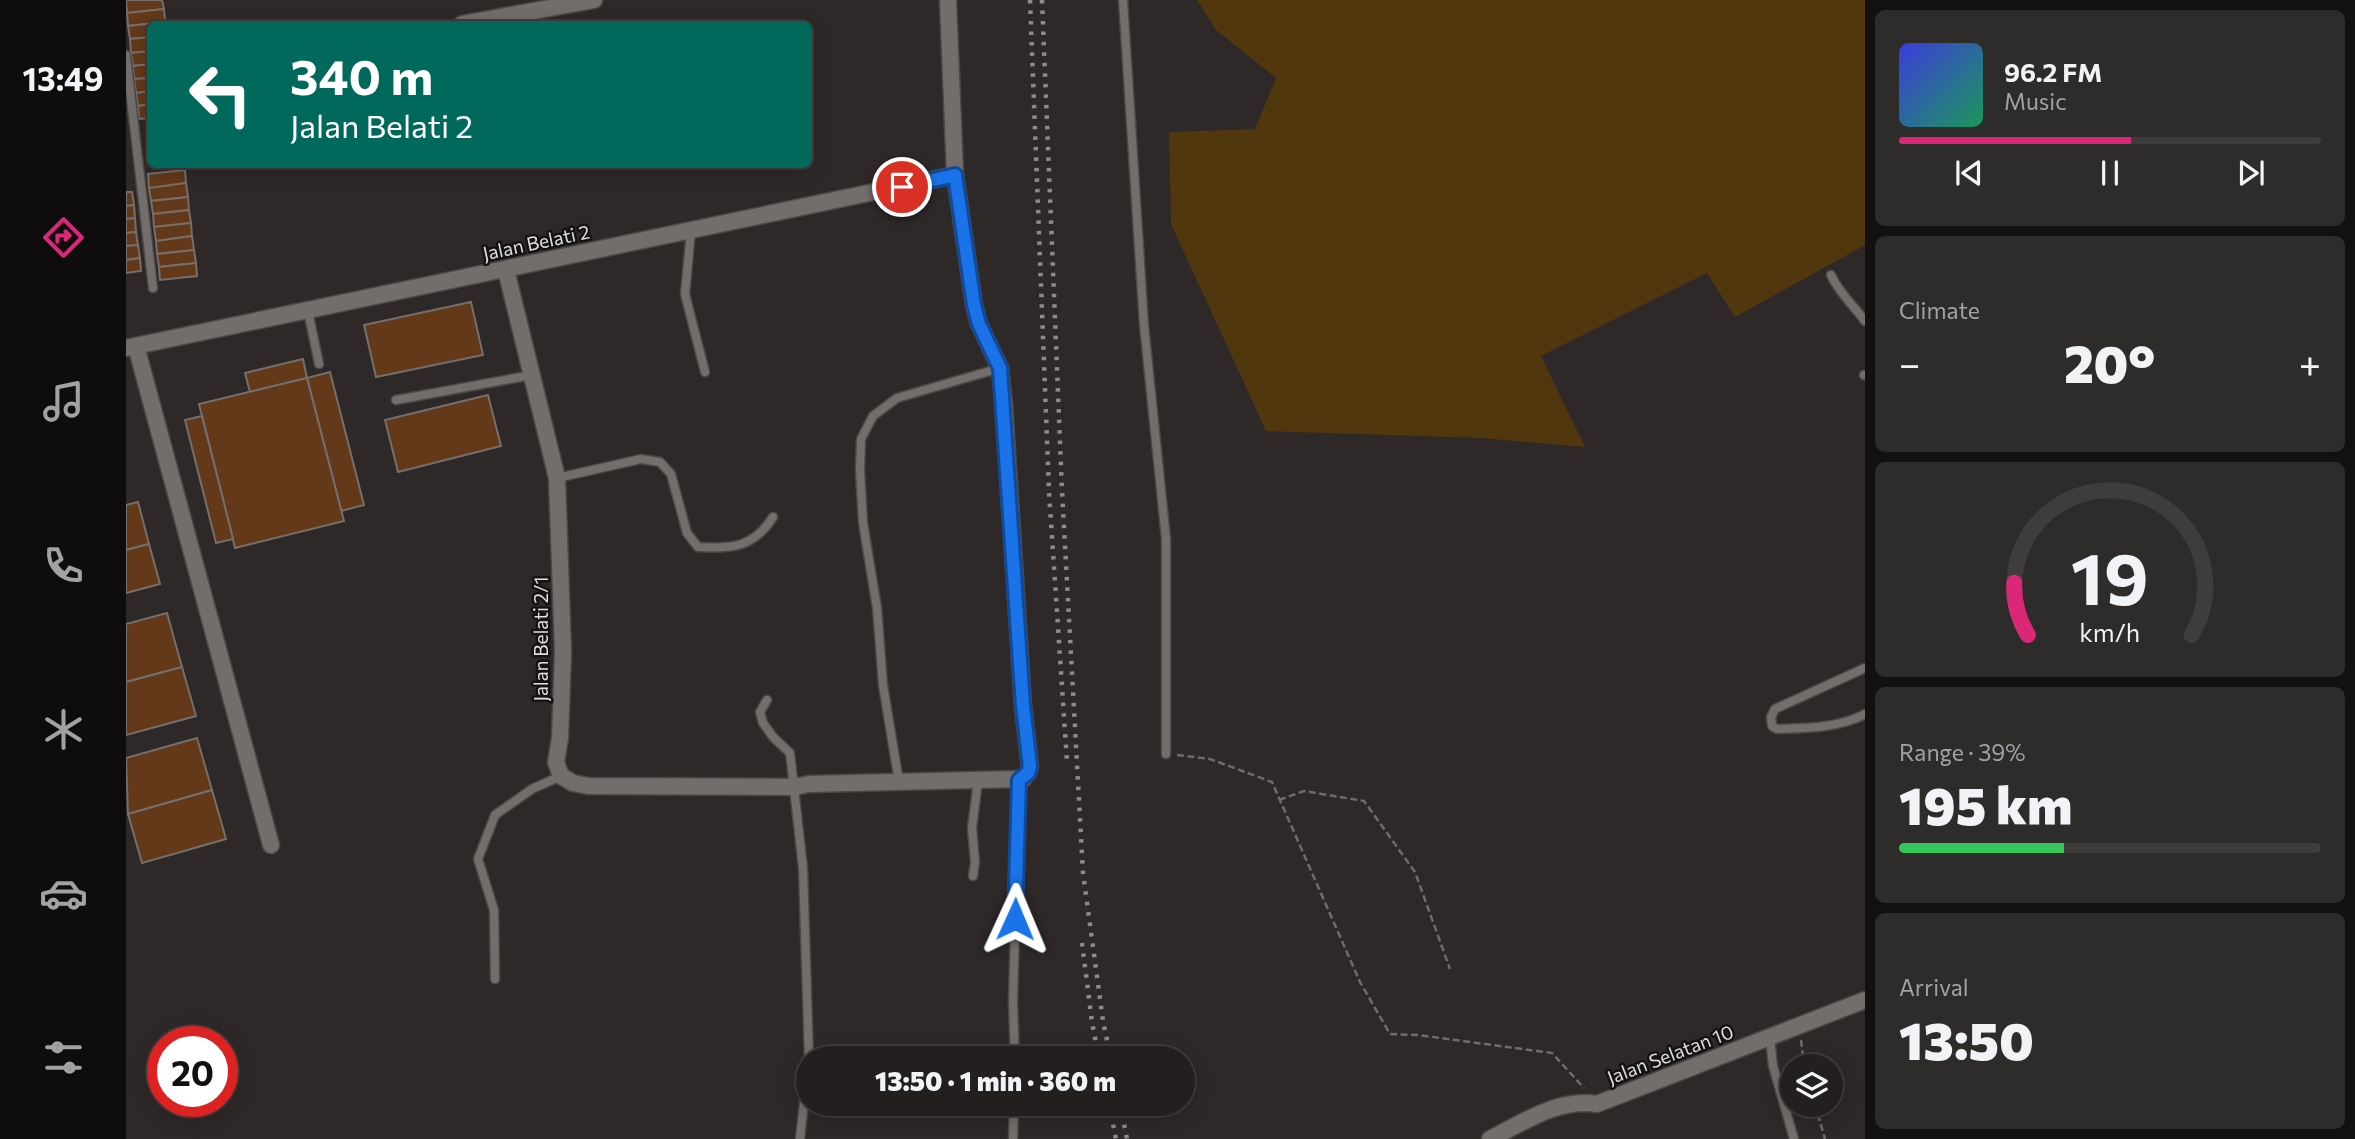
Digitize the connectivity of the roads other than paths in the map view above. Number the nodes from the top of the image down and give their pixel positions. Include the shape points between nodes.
1 (594, 0) edge
2 (948, 0) edge
3 (1123, 0) edge
4 (479, 21) edge
5 (126, 55) edge
6 (955, 175) junction
7 (691, 231) junction
8 (506, 270) junction
9 (1830, 275) dead end
10 (153, 288) dead end
11 (307, 311) junction
12 (1865, 321) edge
13 (131, 347) edge
14 (319, 364) dead end
15 (1000, 368) junction
16 (705, 372) dead end
17 (532, 374) junction
18 (396, 400) dead end
19 (557, 478) junction
20 (773, 516) dead end
21 (1865, 668) edge
22 (767, 700) dead end
23 (1865, 714) edge
24 (1166, 754) road end
25 (561, 776) junction
26 (1019, 780) junction
27 (978, 781) junction
28 (899, 782) junction
29 (794, 787) junction
30 (271, 845) dead end
31 (973, 876) dead end
32 (495, 979) dead end
33 (1865, 1000) edge
34 (1770, 1038) junction
35 (808, 1046) edge
36 (1015, 1046) edge
37 (803, 1116) edge
38 (1014, 1116) edge
39 (800, 1139) edge
40 (1013, 1139) edge
41 (1490, 1139) edge
42 (1794, 1139) edge

1 - 4 street
2 - 6 street
3 - 24 lane via 1144,325 1166,539
5 - 10 lane
6 - 7 street, Jalan Belati 2
6 - 15 street via 974,305
7 - 8 street, Jalan Belati 2
7 - 16 lane via 685,294
8 - 11 street, Jalan Belati 2
8 - 17 street, Jalan Belati 2/1
9 - 12 lane
11 - 13 street, Jalan Belati 2
11 - 14 lane
13 - 30 street
15 - 26 street via 1030,767
15 - 28 lane via 897,398 873,416 861,439 863,523
17 - 18 lane
17 - 19 street, Jalan Belati 2/1
19 - 20 lane via 641,458 660,462 671,474 687,533 698,547 746,542 763,533
19 - 25 street, Jalan Belati 2/1 via 563,652 556,762
21 - 23 lane via 1775,709 1771,720 1772,726 1783,729 1836,725
22 - 29 lane via 760,712 763,723 790,753
25 - 29 street via 588,786
25 - 32 lane via 532,789 495,815 478,859 494,910
26 - 27 street
26 - 36 lane
27 - 28 street
27 - 31 lane via 972,828
28 - 29 street
29 - 35 lane via 803,868
33 - 34 street, Jalan Selatan 10
34 - 41 street, Jalan Selatan 10 via 1597,1104 1554,1107
34 - 42 lane via 1773,1066
37 - 39 lane
38 - 40 lane

